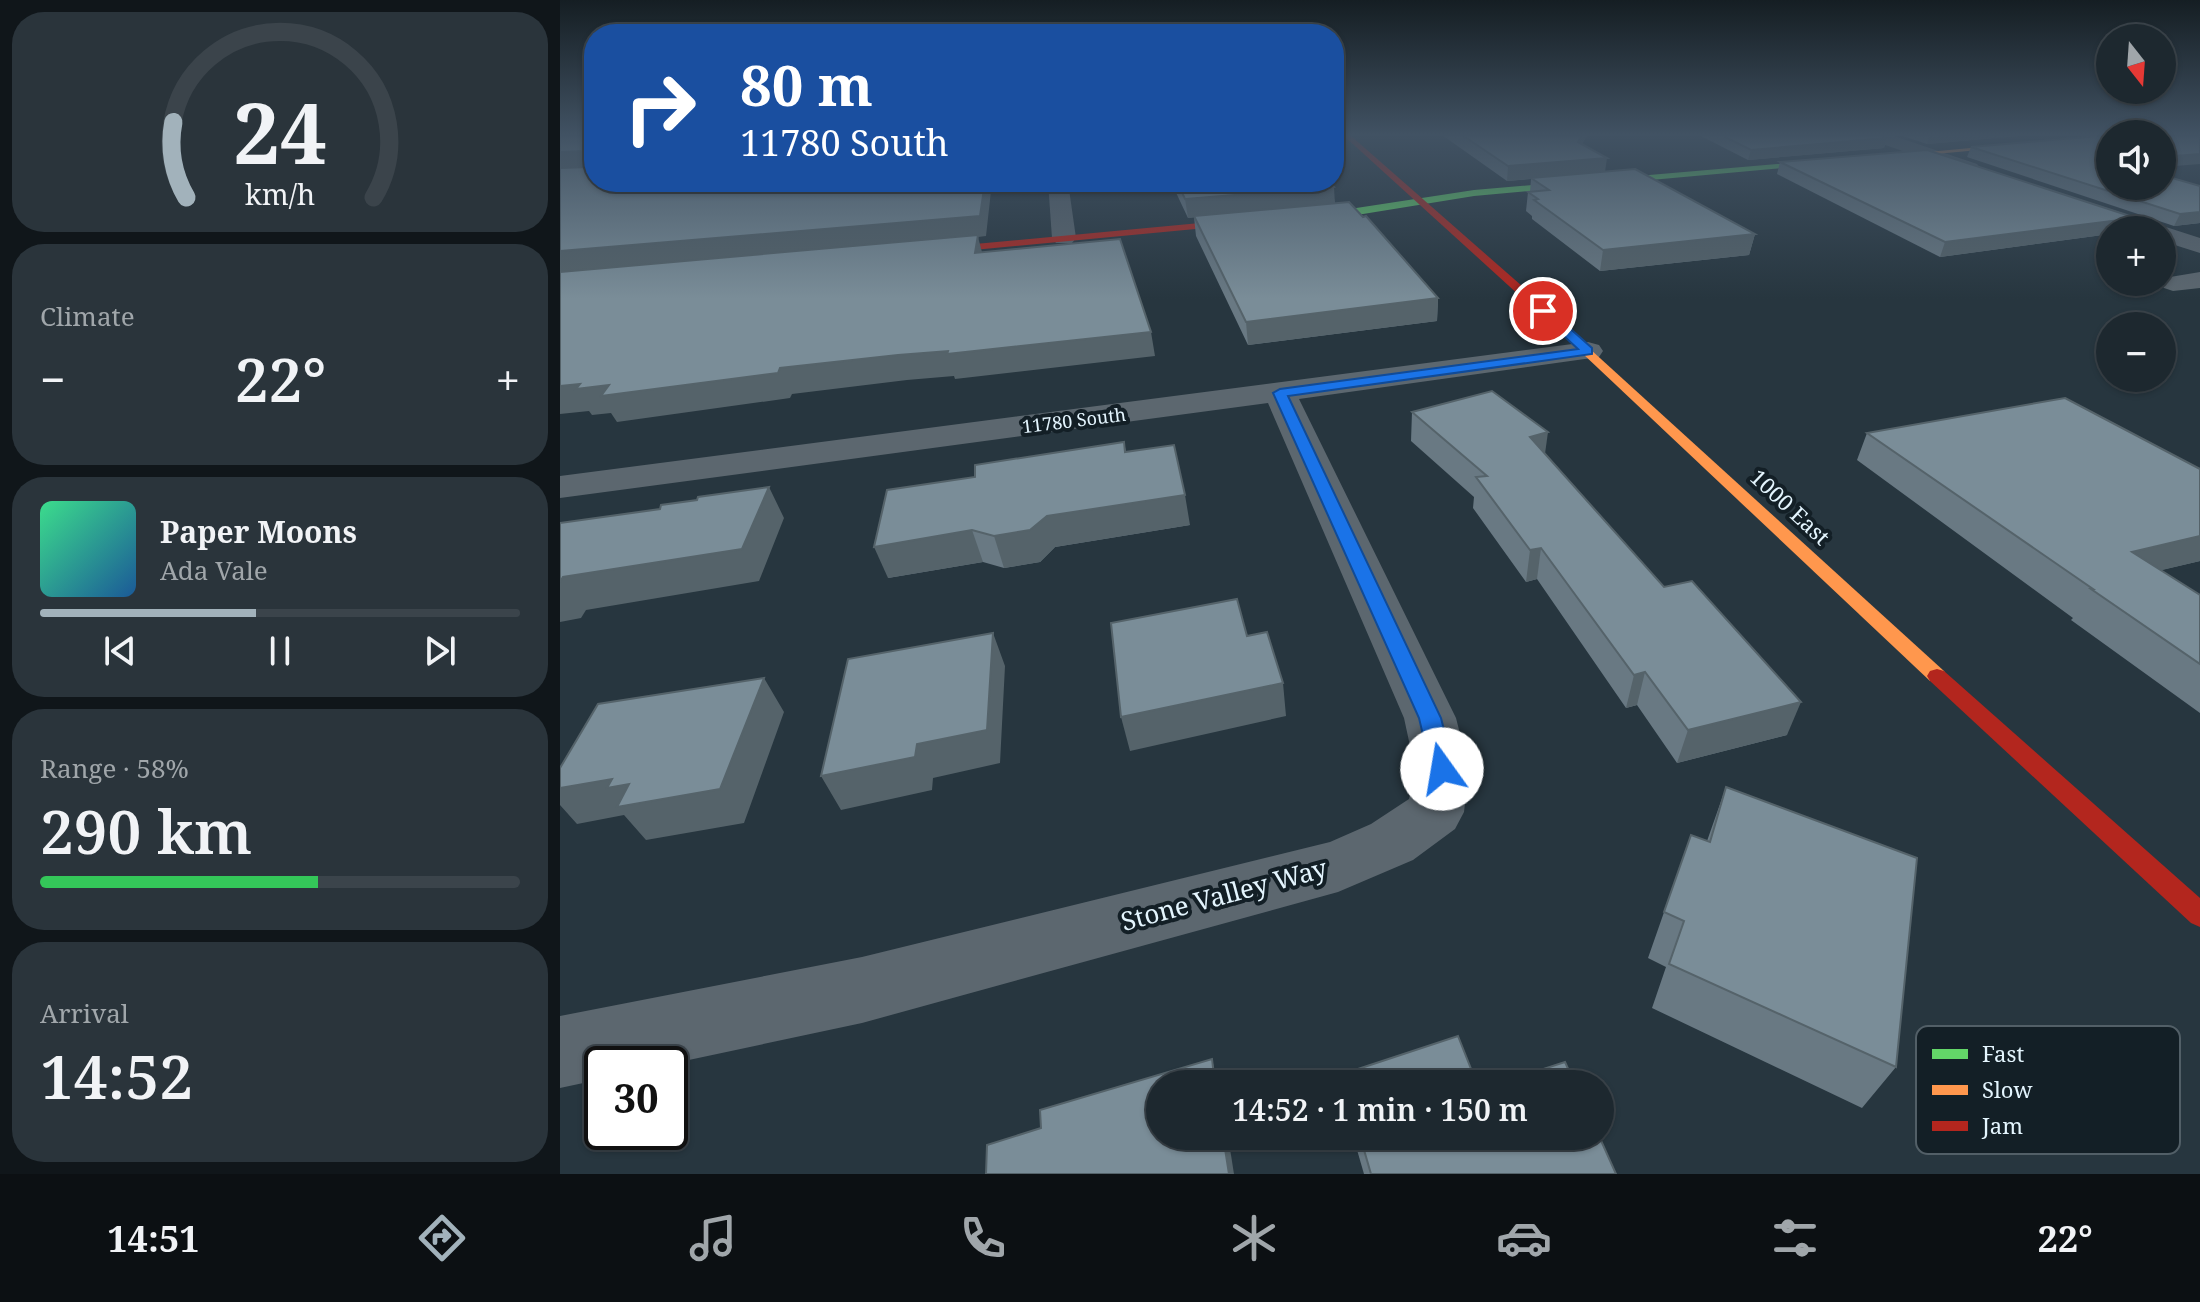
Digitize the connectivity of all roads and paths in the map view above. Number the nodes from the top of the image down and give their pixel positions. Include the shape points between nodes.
1 (1409, 190) edge
2 (1509, 190) edge
3 (1059, 192) edge
4 (2051, 195) edge
5 (1422, 201) junction
6 (2113, 216) edge
7 (1064, 238) junction
8 (2176, 238) edge
9 (2200, 246) edge
10 (907, 253) edge
11 (2200, 280) edge
12 (2176, 283) edge
13 (1588, 351) junction
14 (1280, 393) junction
15 (560, 487) edge
16 (2200, 915) edge
17 (560, 1052) edge

1 - 5 street, 1000 East
2 - 5 street
3 - 7 street
4 - 6 street
5 - 7 street
5 - 13 street, 1000 East
7 - 10 street
8 - 9 street
11 - 12 street
13 - 14 street, 11780 South
13 - 16 street, 1000 East
14 - 15 street, 11780 South
14 - 17 street, Stone Valley Way via 1430,718 1442,769 1435,812 1392,842 1338,866 862,990

